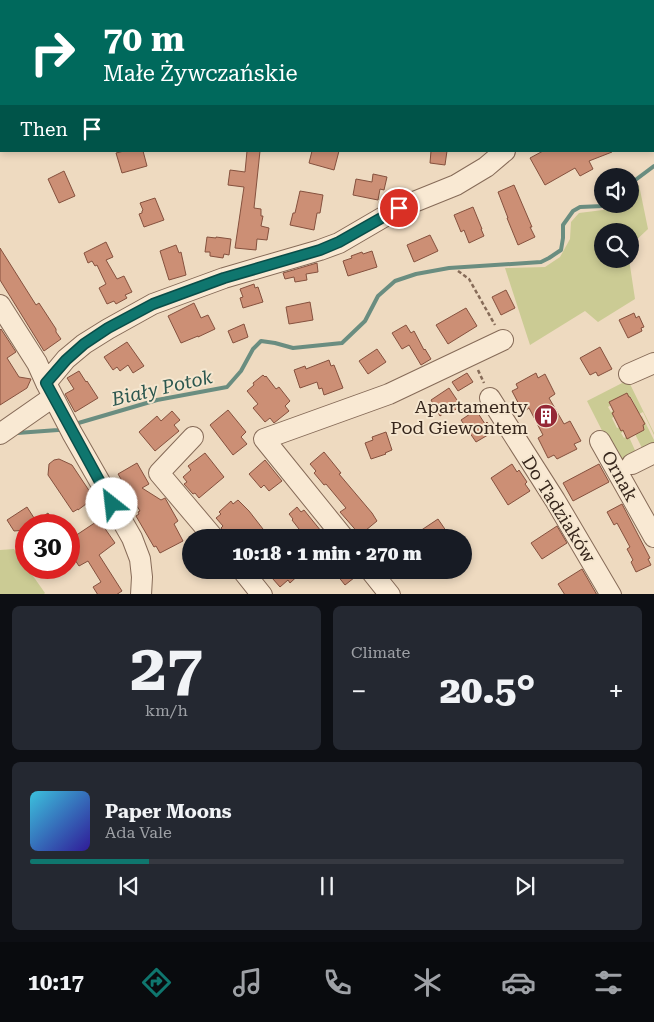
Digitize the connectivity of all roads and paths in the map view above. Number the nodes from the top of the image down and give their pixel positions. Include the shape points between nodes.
1 (503, 152) edge
2 (458, 272) dead end
3 (0, 305) edge
4 (503, 340) joint
5 (654, 363) edge
6 (629, 374) dead end
7 (49, 390) junction
8 (490, 398) dead end
9 (0, 434) edge
10 (193, 437) dead end
11 (600, 442) dead end
12 (654, 453) edge
13 (632, 464) dead end
14 (206, 529) edge
15 (337, 529) edge
16 (654, 537) edge
17 (250, 579) edge
18 (378, 579) edge
19 (141, 594) edge
20 (262, 594) edge
21 (390, 594) edge
22 (612, 594) edge

1 - 7 street via 486,168 456,185 399,208 339,242 153,304 84,344 66,360
2 - 4 path via 469,279
3 - 7 street
4 - 15 street via 389,394 264,439
5 - 6 street
7 - 9 street
7 - 19 street via 138,550 142,567
8 - 22 street, Do Tadziaków
10 - 14 street via 159,473
11 - 16 street, Ornak
12 - 13 street
17 - 20 street
18 - 21 street

